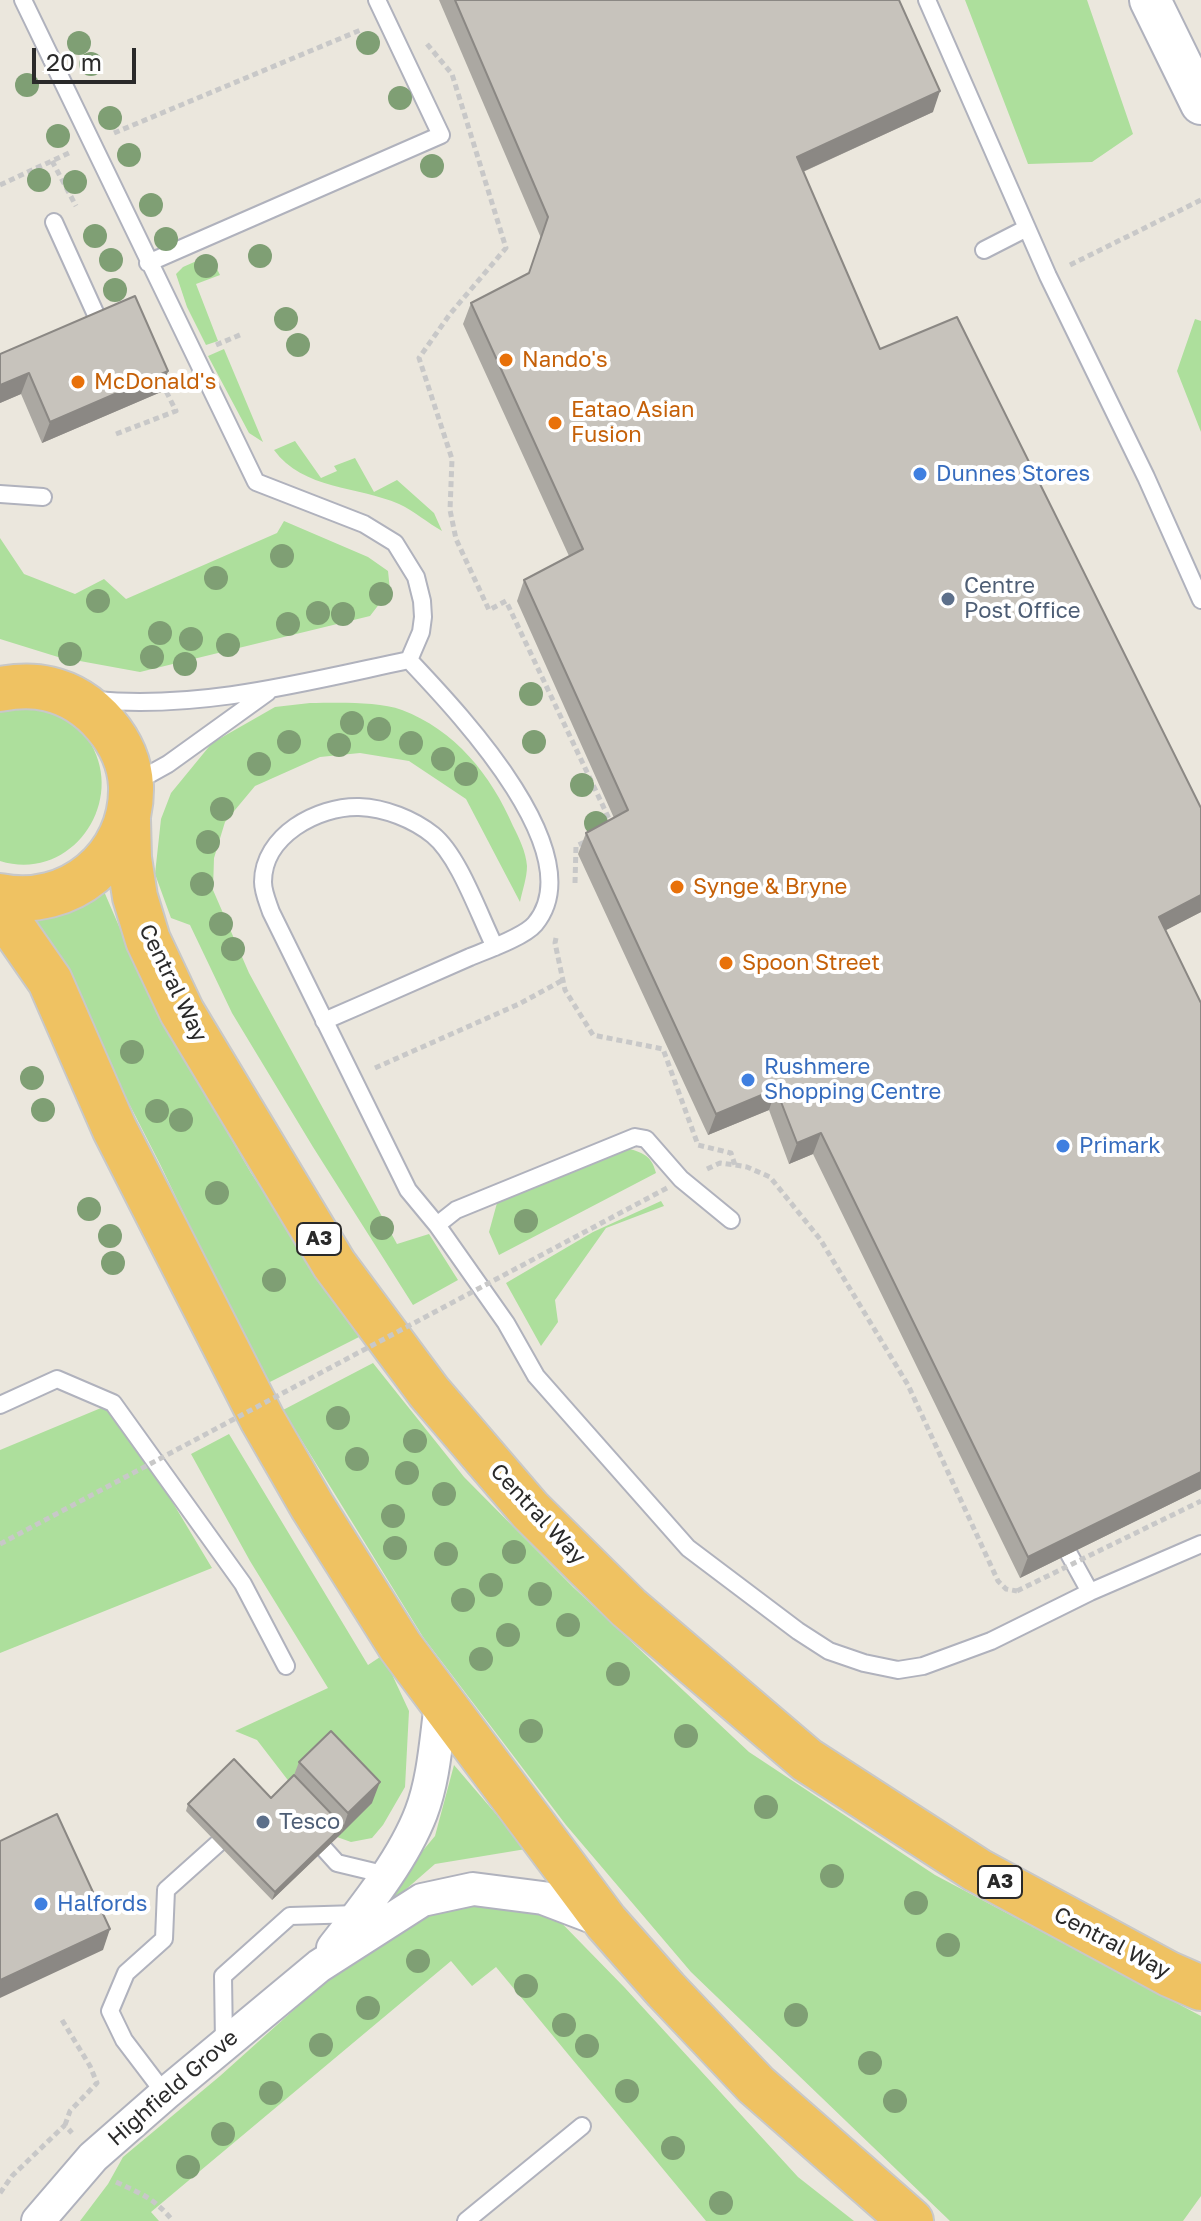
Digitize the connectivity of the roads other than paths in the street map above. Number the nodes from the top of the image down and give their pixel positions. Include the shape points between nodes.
1 (23, 0) edge
2 (377, 0) edge
3 (927, 0) edge
4 (1150, 0) edge
5 (1201, 104) edge
6 (54, 222) dead end
7 (1027, 228) junction
8 (984, 250) dead end
9 (148, 263) junction
10 (88, 334) edge
11 (0, 494) edge
12 (43, 497) dead end
13 (1201, 600) edge
14 (409, 660) junction
15 (7, 684) edge
16 (272, 688) junction
17 (73, 698) junction
18 (129, 802) junction
19 (0, 896) edge
20 (0, 909) edge
21 (495, 947) junction
22 (324, 1021) junction
23 (731, 1220) dead end
24 (437, 1225) junction
25 (0, 1405) edge
26 (1201, 1544) edge
27 (1069, 1554) edge
28 (1090, 1592) junction
29 (286, 1666) dead end
30 (441, 1704) junction
31 (295, 1817) edge
32 (242, 1823) edge
33 (387, 1875) junction
34 (359, 1914) junction
35 (606, 1922) junction
36 (319, 1966) junction
37 (1201, 1988) edge
38 (224, 2044) junction
39 (165, 2094) junction
40 (582, 2126) dead end
41 (38, 2221) edge
42 (466, 2221) edge
43 (911, 2221) edge

1 - 9 lane
2 - 9 lane via 441,135
3 - 7 lane
4 - 5 street
6 - 10 lane via 102,328
7 - 8 lane
7 - 13 lane
9 - 14 lane via 256,482 364,524 395,543 408,561 423,617
11 - 12 lane
14 - 16 lane
14 - 21 lane via 504,770 542,840 550,887 544,910 534,926
15 - 17 highway, A3 via 48,688
16 - 17 lane via 180,702
16 - 18 lane via 168,764
17 - 18 highway, A3 via 102,720 122,750
18 - 19 highway via 116,847 98,870 47,897
18 - 37 highway, Central Way / A3 via 135,897 148,940 182,1012 334,1264 429,1392 530,1510 629,1608 807,1760 977,1870
20 - 30 highway via 50,981 114,1128 262,1419
21 - 22 lane
21 - 22 lane via 448,848 432,834 410,820 358,807 303,821 272,851 263,885
22 - 24 lane via 408,1190
23 - 24 lane via 674,1184 646,1139 635,1137 456,1210
24 - 28 lane via 536,1376 688,1548 829,1651 898,1670 923,1666 991,1641
25 - 29 lane via 57,1379 113,1403 243,1584
26 - 28 lane
27 - 28 lane
30 - 33 street, Highfield Grove via 421,1814
30 - 35 highway
31 - 33 lane via 337,1863
32 - 39 lane via 166,1890 164,1939 126,1973 110,2011 124,2040
33 - 34 street, Highfield Grove
34 - 36 street, Highfield Grove
34 - 38 lane via 290,1916 223,1976
35 - 36 street, Highfield Grove via 543,1898 473,1889 422,1900
35 - 43 highway via 756,2085
36 - 38 street, Highfield Grove
38 - 39 street, Highfield Grove
39 - 41 street, Highfield Grove via 93,2157
40 - 42 lane

